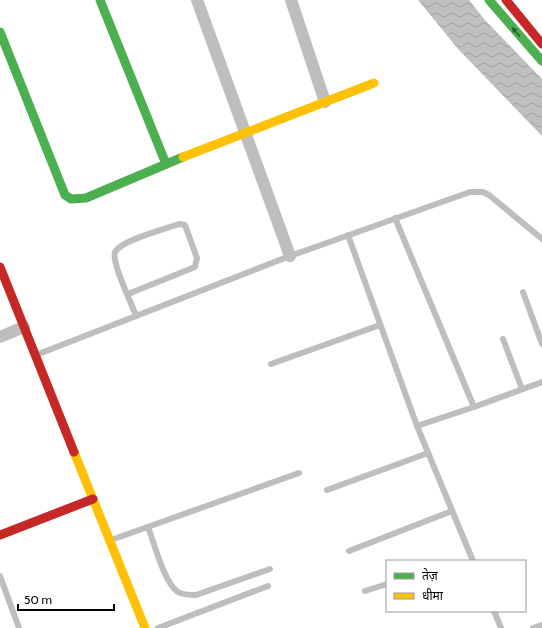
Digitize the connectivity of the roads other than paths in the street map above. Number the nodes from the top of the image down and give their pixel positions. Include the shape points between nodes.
1 (100, 0) edge
2 (197, 0) edge
3 (291, 0) edge
4 (489, 0) edge
5 (506, 0) edge
6 (0, 32) edge
7 (542, 44) edge
8 (542, 61) edge
9 (374, 83) dead end
10 (325, 102) junction
11 (246, 132) junction
12 (166, 164) junction
13 (395, 218) junction
14 (348, 235) junction
15 (542, 239) edge
16 (290, 256) junction
17 (0, 267) edge
18 (523, 292) dead end
19 (128, 294) junction
20 (136, 316) junction
21 (380, 324) junction
22 (24, 327) junction
23 (0, 337) edge
24 (503, 339) dead end
25 (542, 344) edge
26 (36, 355) junction
27 (271, 364) dead end
28 (542, 382) edge
29 (522, 389) junction
30 (474, 407) junction
31 (417, 426) junction
32 (428, 453) junction
33 (299, 473) dead end
34 (327, 490) dead end
35 (93, 499) junction
36 (452, 511) junction
37 (148, 527) junction
38 (0, 535) edge
39 (110, 541) junction
40 (349, 551) dead end
41 (473, 560) edge
42 (270, 569) dead end
43 (0, 576) edge
44 (386, 584) edge
45 (268, 586) dead end
46 (365, 591) dead end
47 (494, 612) edge
48 (542, 625) edge
49 (19, 628) edge
50 (146, 628) edge
51 (158, 628) edge
52 (501, 628) edge
53 (533, 628) edge

1 - 12 street
2 - 11 street
3 - 10 street
8 -> 4 street
5 - 7 street
6 - 12 street via 66,195 71,199 86,198
9 - 10 street
10 - 11 street
11 - 12 street
11 - 16 street
13 - 14 lane
13 - 15 lane via 460,195 483,192
13 - 30 lane
14 - 16 lane
14 - 21 lane
16 - 20 lane
17 - 22 street
18 - 25 lane
19 - 19 lane via 114,260 115,252 124,243 179,224 185,225 197,258 195,267
19 - 20 lane
20 - 26 lane
21 - 27 lane
21 - 31 lane
22 - 23 street
22 - 26 street
24 - 29 lane
26 - 35 street
28 - 29 lane
29 - 30 lane
30 - 31 lane
31 - 32 lane
32 - 34 lane
32 - 36 lane
33 - 37 lane
35 - 38 street
35 - 39 street
36 - 40 lane
36 - 41 lane
37 - 39 lane
37 - 42 lane via 167,576 177,591 183,594 196,595
39 - 50 street
43 - 49 lane
44 - 46 lane
45 - 51 lane
47 - 52 lane
48 - 53 lane

